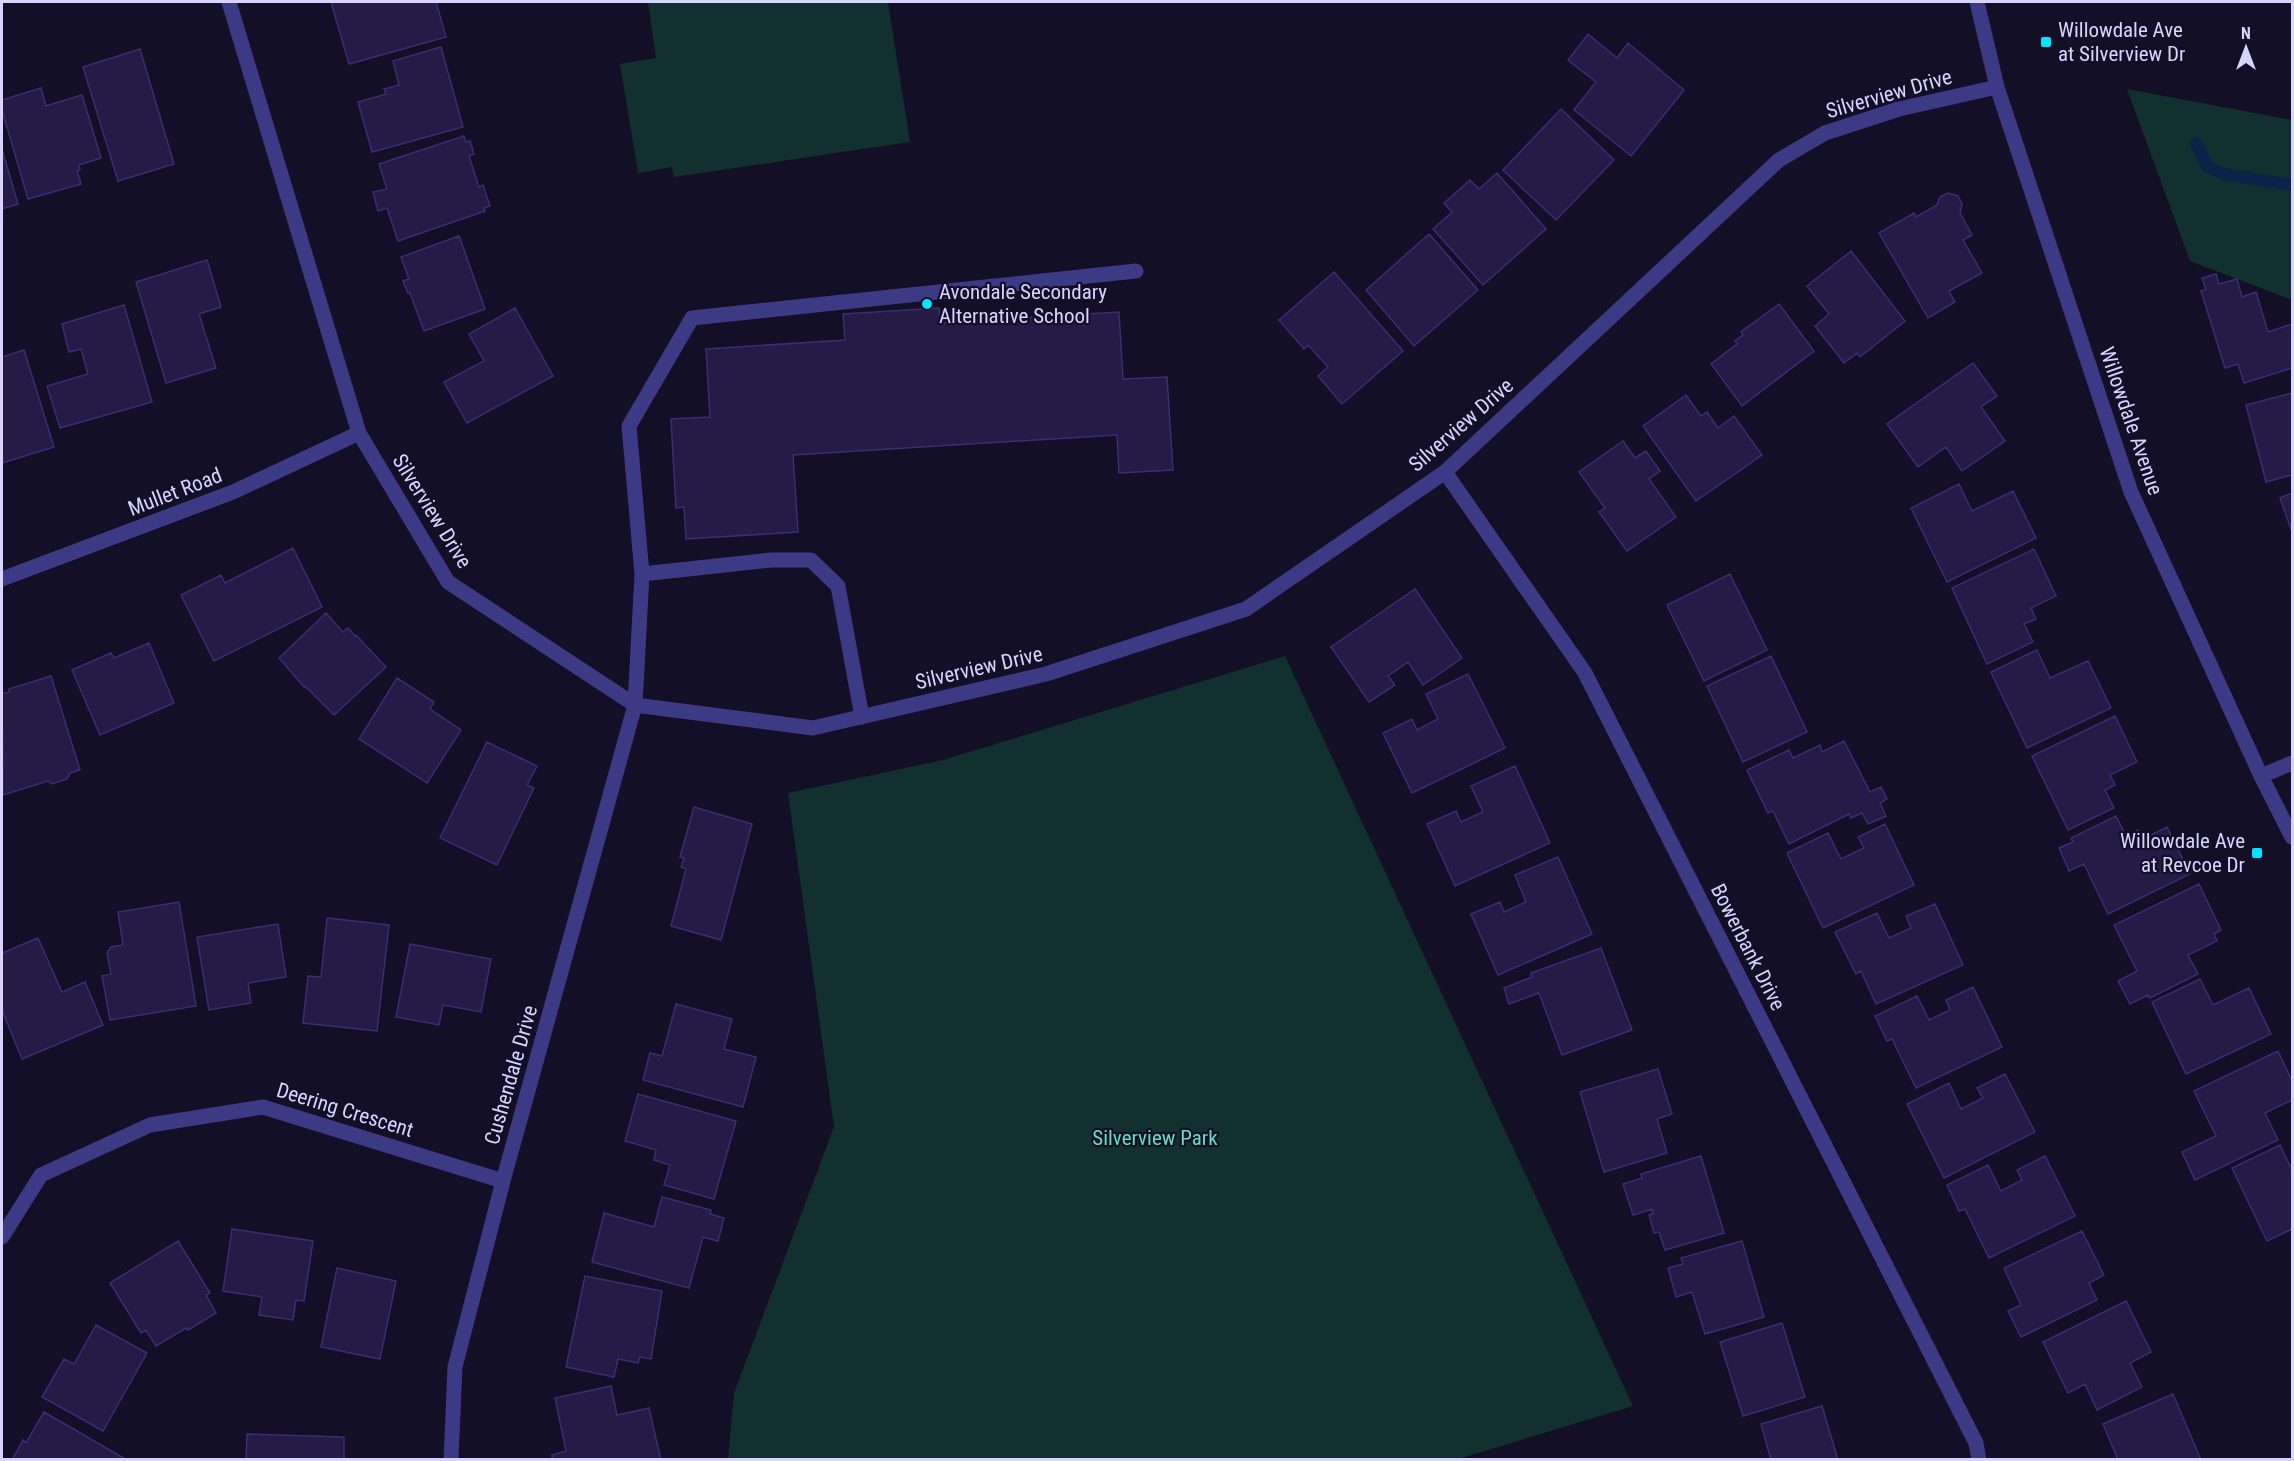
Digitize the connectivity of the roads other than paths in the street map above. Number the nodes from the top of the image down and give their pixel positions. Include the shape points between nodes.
1 (229, 2) edge
2 (1977, 2) edge
3 (1997, 87) junction
4 (1136, 271) dead end
5 (358, 432) junction
6 (1445, 472) junction
7 (642, 574) junction
8 (2, 579) edge
9 (635, 705) junction
10 (862, 717) junction
11 (2292, 763) edge
12 (2261, 776) junction
13 (2292, 837) edge
14 (503, 1181) junction
15 (2, 1237) edge
16 (451, 1460) edge
17 (1978, 1460) edge

1 - 5 street, Silverview Drive
2 - 3 street, Willowdale Avenue
3 - 6 street, Silverview Drive via 1899,109 1825,133 1779,160
3 - 12 street, Willowdale Avenue via 2131,492
4 - 7 street, Cushendale Drive via 693,318 629,426
5 - 8 street, Mullet Road via 233,492
5 - 9 street, Silverview Drive via 448,582
6 - 10 street, Silverview Drive via 1246,609 1046,674
6 - 17 street, Bowerbank Drive via 1585,673 1976,1443
7 - 9 street, Cushendale Drive
7 - 10 street via 771,560 811,560 838,586
9 - 10 street, Silverview Drive via 813,728
9 - 14 street, Cushendale Drive
11 - 12 street
12 - 13 street, Willowdale Avenue
14 - 15 street, Deering Crescent via 263,1107 150,1125 41,1175
14 - 16 street, Cushendale Drive via 455,1367

